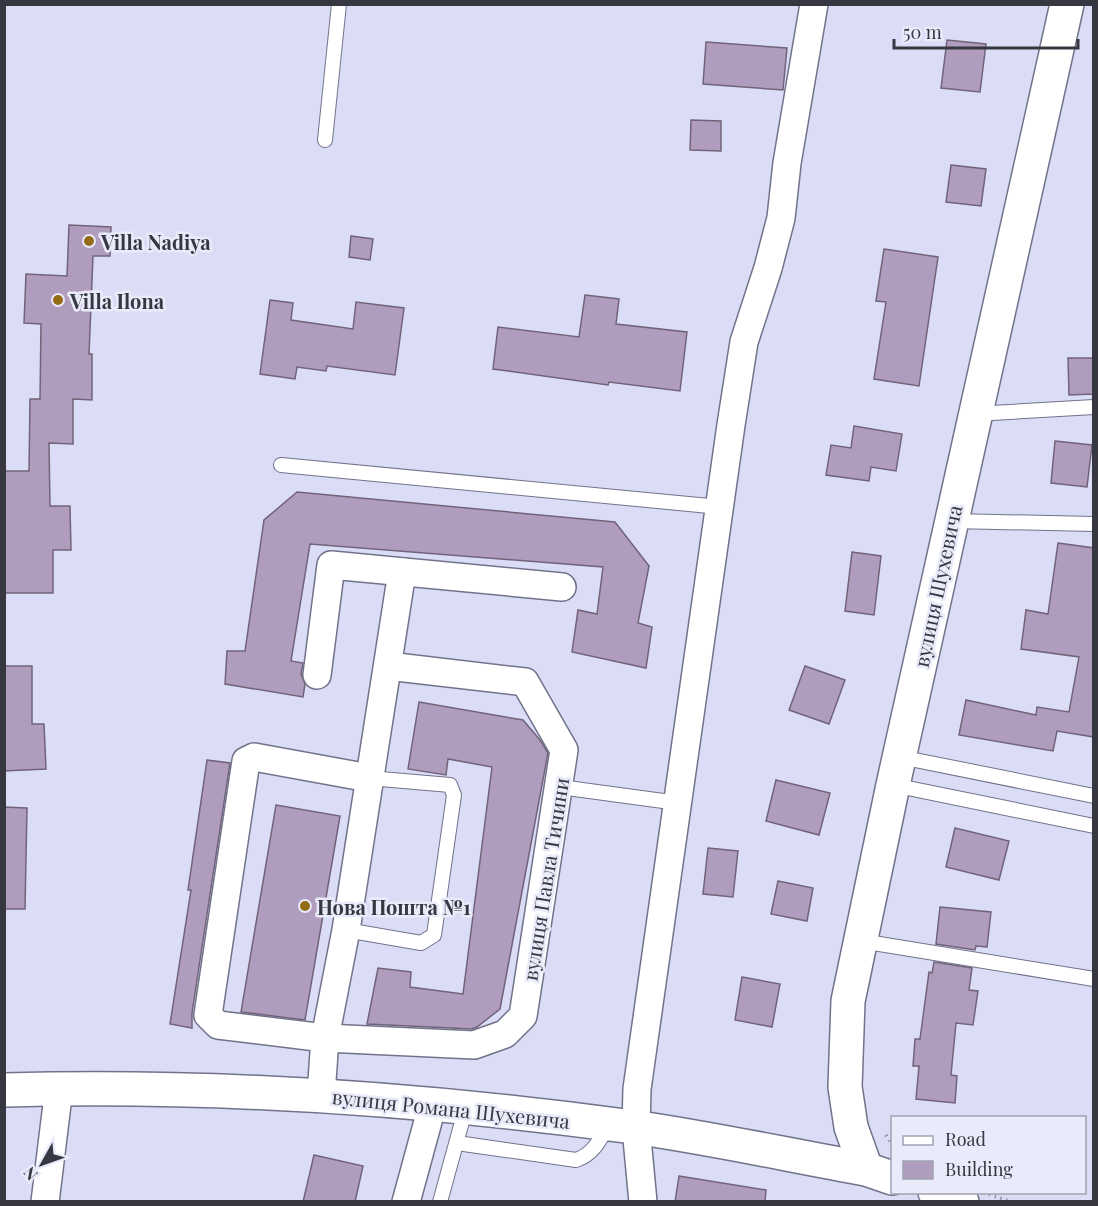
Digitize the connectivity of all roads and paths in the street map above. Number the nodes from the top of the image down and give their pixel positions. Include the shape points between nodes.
1 (339, 4) edge
2 (814, 4) edge
3 (1066, 4) edge
4 (325, 140) dead end
5 (1094, 407) edge
6 (975, 414) junction
7 (282, 465) dead end
8 (720, 507) junction
9 (952, 521) junction
10 (1094, 524) edge
11 (402, 572) junction
12 (562, 587) dead end
13 (388, 666) junction
14 (316, 675) dead end
15 (896, 771) junction
16 (369, 778) junction
17 (560, 787) junction
18 (1094, 796) edge
19 (678, 803) junction
20 (1094, 826) edge
21 (346, 930) junction
22 (861, 941) junction
23 (1094, 979) edge
24 (325, 1038) junction
25 (60, 1088) junction
26 (4, 1090) edge
27 (321, 1095) junction
28 (433, 1103) junction
29 (466, 1107) junction
30 (623, 1126) junction
31 (888, 1138) dead end
32 (891, 1142) edge
33 (456, 1143) junction
34 (879, 1174) edge
35 (940, 1194) edge
36 (990, 1194) edge
37 (45, 1202) edge
38 (406, 1202) edge
39 (441, 1202) edge
40 (643, 1202) edge
41 (962, 1202) edge
42 (1011, 1202) edge

1 - 4 lane
2 - 8 street via 781,218 744,342
3 - 6 street, вулиця Шухевича
5 - 6 lane
6 - 9 street, вулиця Шухевича
7 - 8 lane
8 - 19 street
9 - 10 lane
9 - 15 street, вулиця Шухевича
11 - 12 street
11 - 13 street
11 - 14 street via 331,565
13 - 16 street
13 - 17 street, вулиця Павла Тичини via 525,682 564,750
15 - 18 lane
15 - 20 lane
15 - 22 street, вулиця Шухевича
16 - 21 street
16 - 21 lane via 450,785 454,795 434,934 421,943
16 - 24 street, вулиця Павла Тичини via 254,757 246,761 208,1015 218,1025
17 - 19 lane
17 - 24 street, вулиця Павла Тичини via 523,1016 505,1034 474,1045
19 - 30 street via 637,1089
21 - 24 street
22 - 23 lane
22 - 34 street, вулиця Шухевича via 848,1001 845,1087 851,1127
24 - 27 street
25 - 26 street, вулиця Романа Шухевича
25 - 27 street, вулиця Романа Шухевича
25 - 37 street
27 - 28 street, вулиця Романа Шухевича
28 - 29 street, вулиця Романа Шухевича
28 - 38 street
29 - 30 street, вулиця Романа Шухевича
29 - 33 lane
30 - 33 lane via 586,1157 576,1160
30 - 34 street, вулиця Романа Шухевича
30 - 40 street
31 - 32 path
33 - 39 lane
35 - 41 street
36 - 42 path

